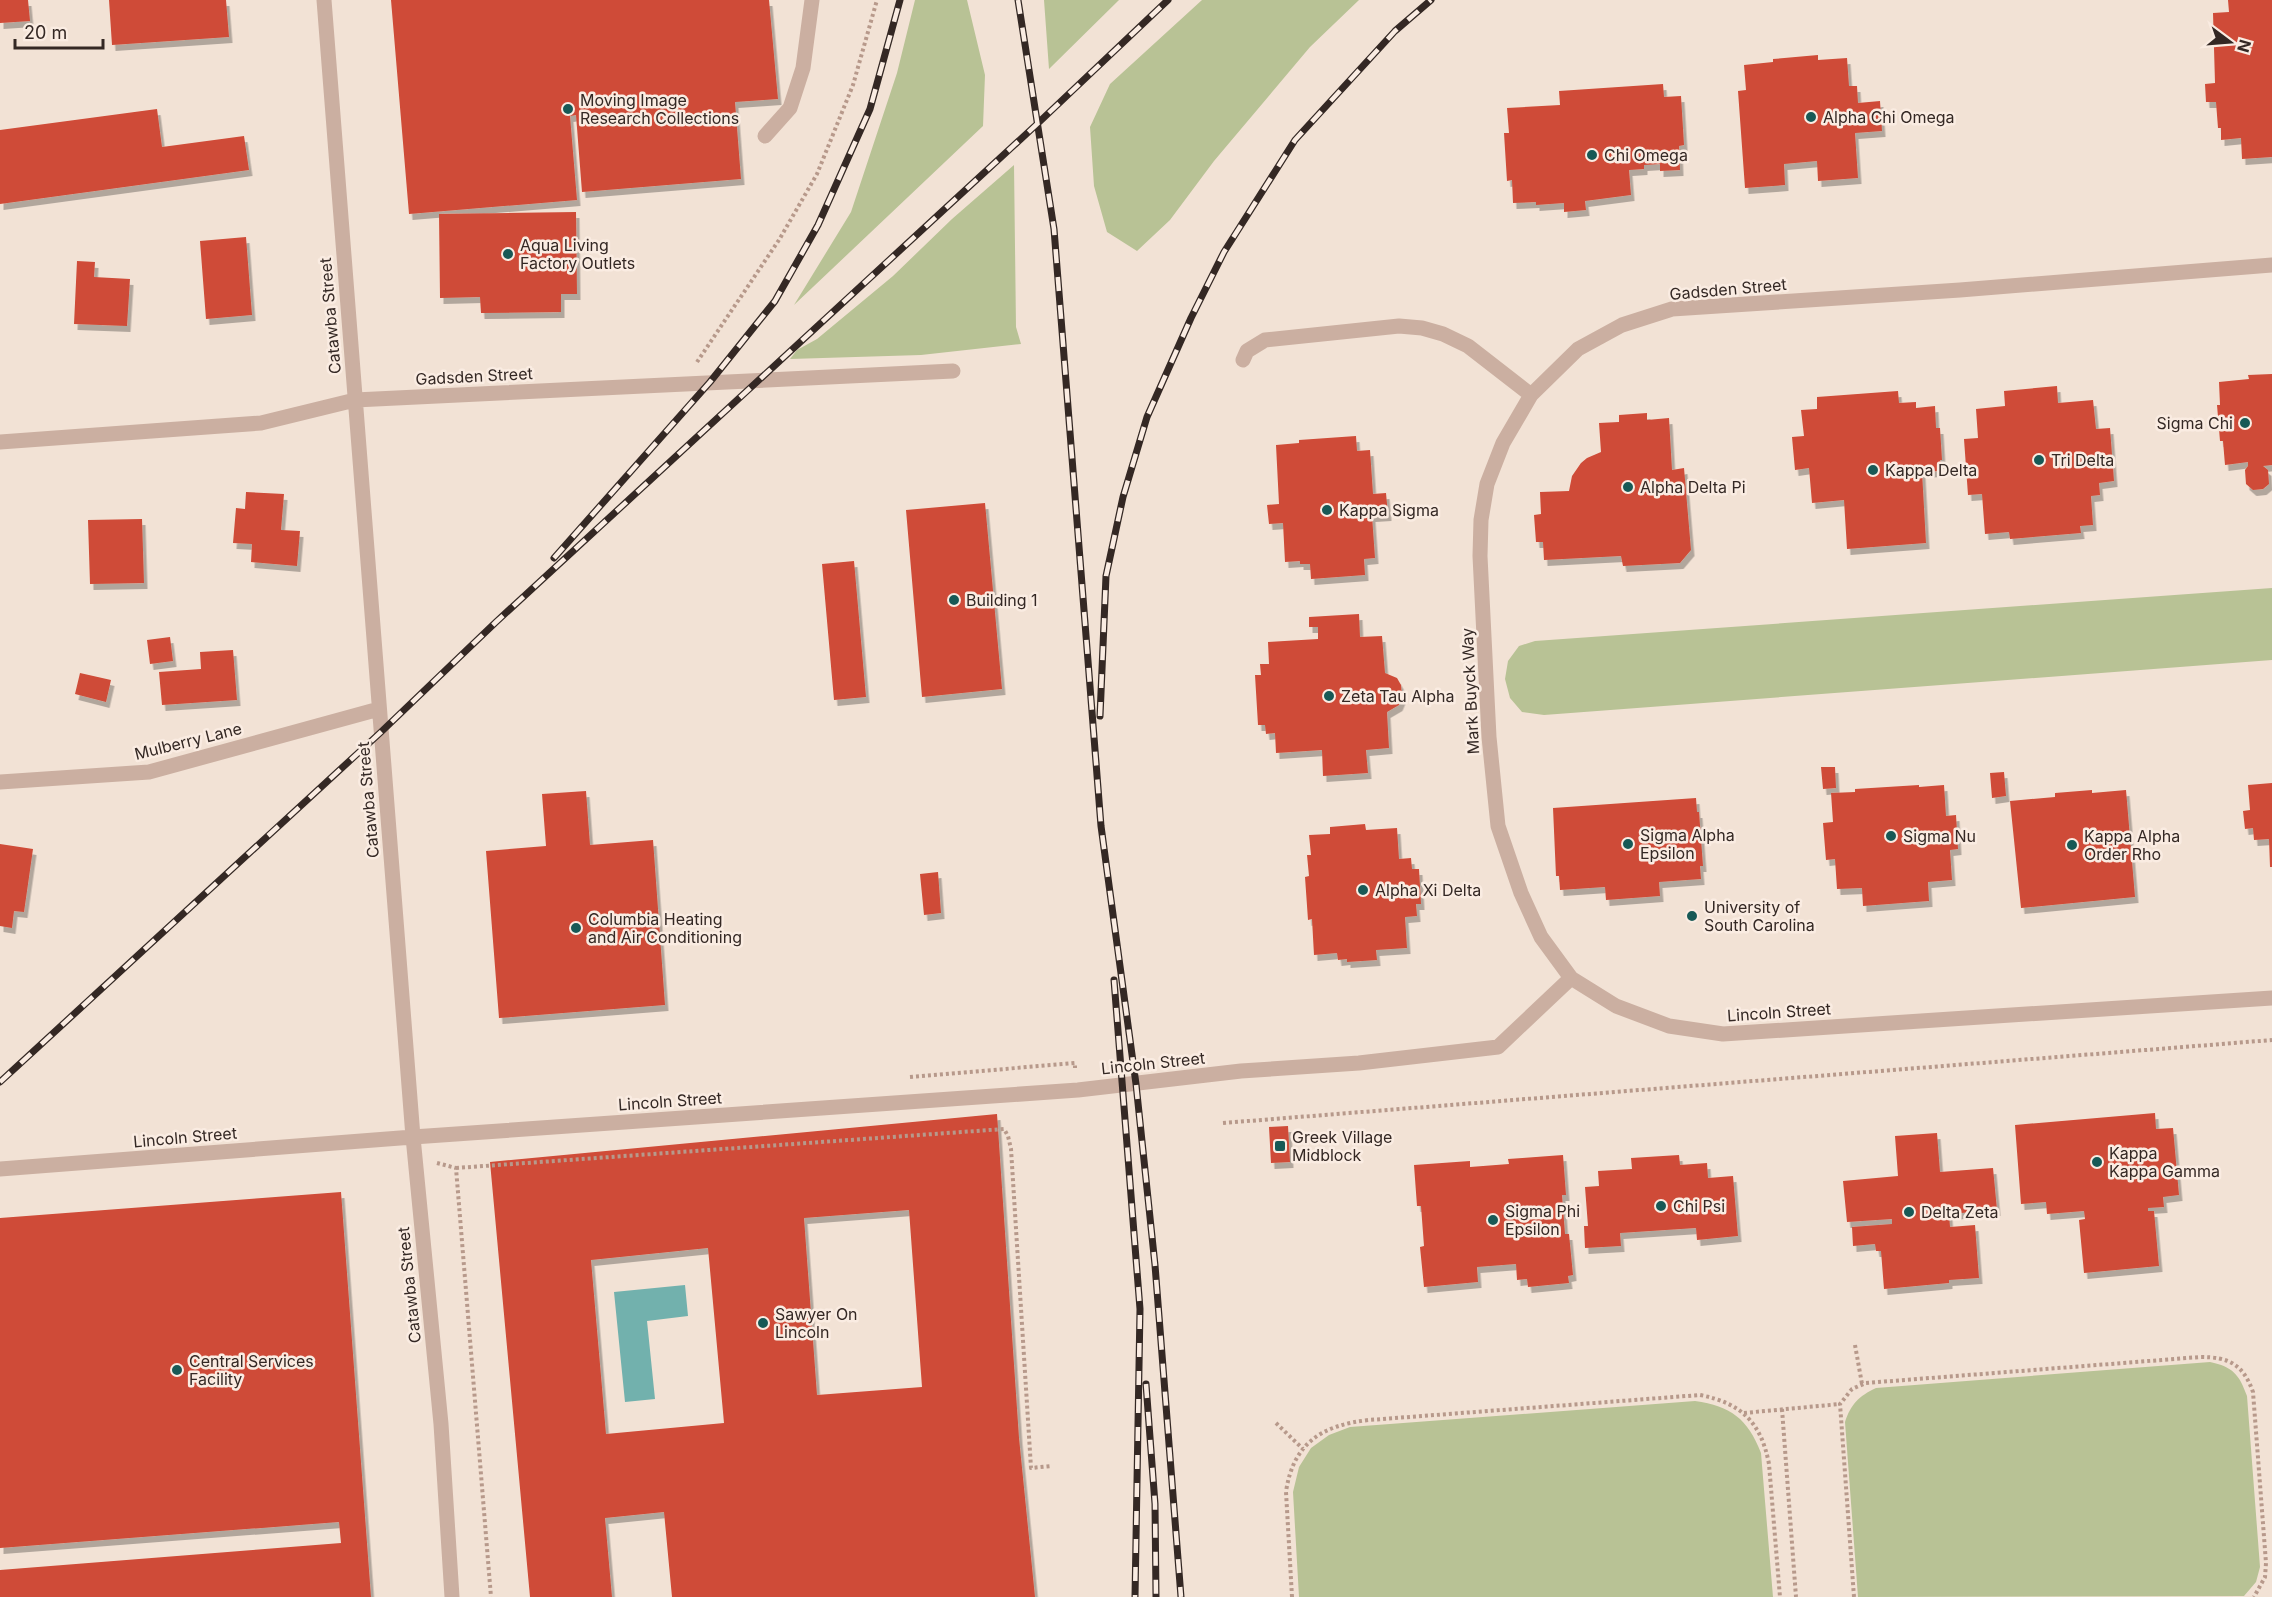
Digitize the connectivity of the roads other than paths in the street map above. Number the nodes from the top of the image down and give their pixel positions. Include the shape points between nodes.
1 (324, 0) edge
2 (812, 0) edge
3 (765, 136) dead end
4 (2272, 265) edge
5 (1243, 360) dead end
6 (953, 371) dead end
7 (1531, 395) junction
8 (355, 400) junction
9 (0, 442) edge
10 (379, 709) junction
11 (0, 782) edge
12 (1571, 978) junction
13 (2272, 998) edge
14 (413, 1137) junction
15 (0, 1170) edge
16 (452, 1597) edge

1 - 8 street, Catawba Street
2 - 3 street via 803,68 790,108
4 - 7 street, Gadsden Street via 1672,309 1622,325 1578,349
5 - 7 street via 1247,351 1265,340 1399,326 1422,328 1468,346
6 - 8 street, Gadsden Street
7 - 12 street, Mark Buyck Way via 1503,443 1487,484 1481,520 1490,737 1498,826 1541,937
8 - 9 street, Gadsden Street via 261,423
8 - 10 street, Catawba Street
10 - 11 street, Mulberry Lane via 149,772
10 - 14 street, Catawba Street
12 - 13 street, Lincoln Street via 1616,1006 1669,1026 1723,1034
12 - 14 street, Lincoln Street via 1498,1047 1100,1088
14 - 15 street, Lincoln Street
14 - 16 street, Catawba Street via 441,1424

